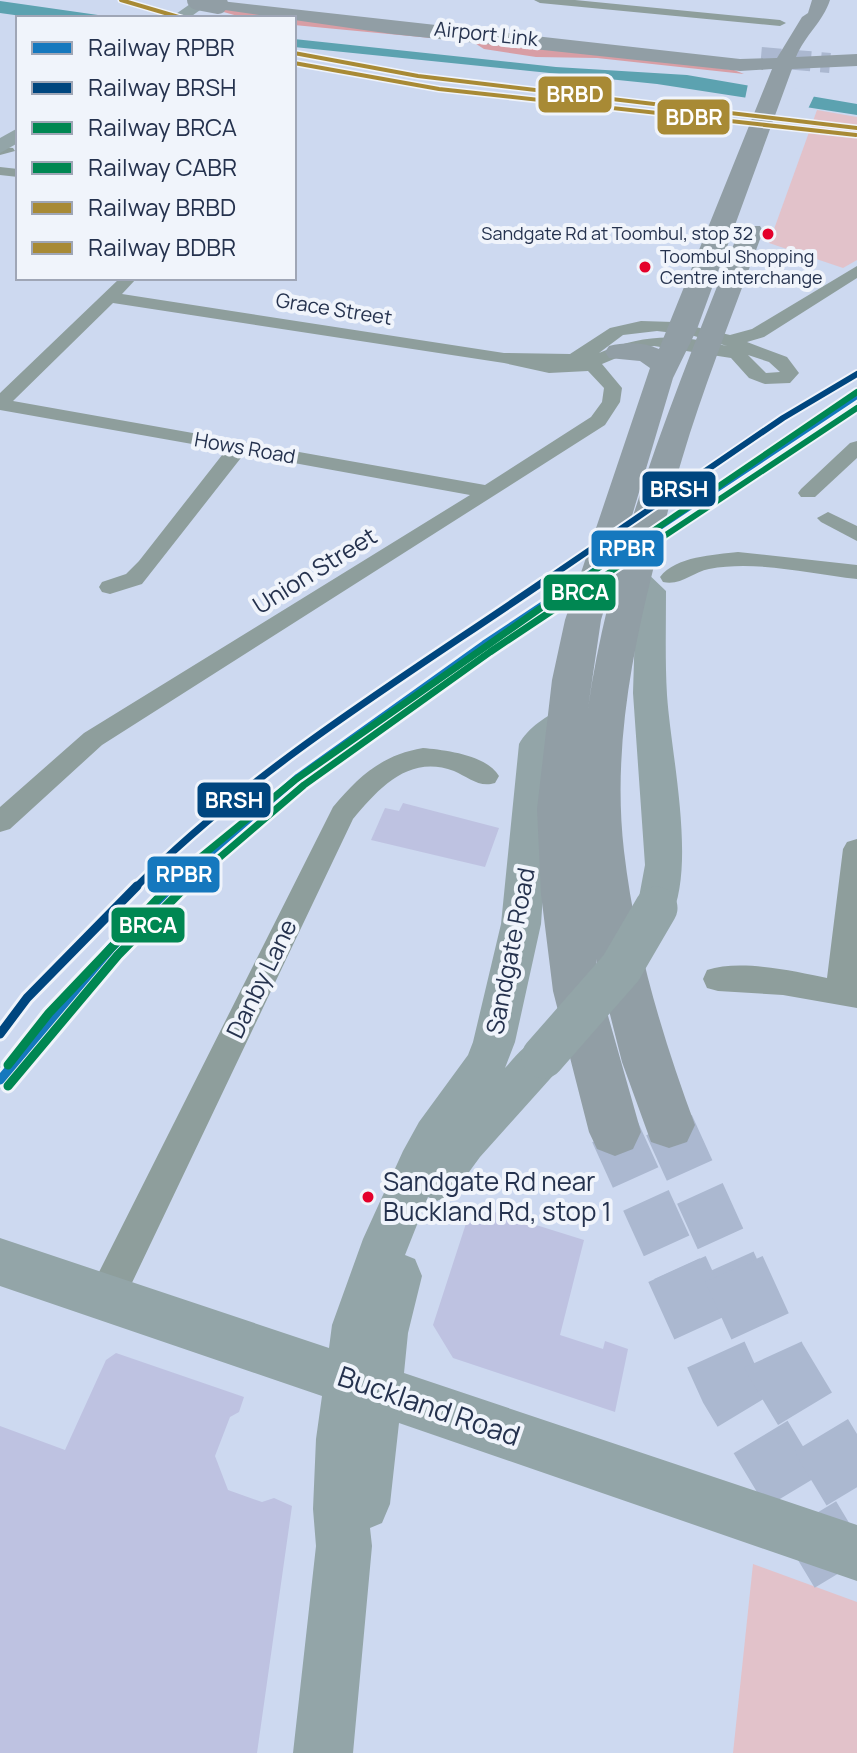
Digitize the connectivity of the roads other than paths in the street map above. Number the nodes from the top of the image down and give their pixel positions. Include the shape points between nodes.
1 (197, 0) edge
2 (251, 0) edge
3 (285, 0) edge
4 (540, 0) edge
5 (215, 1) edge
6 (819, 8) edge
7 (182, 16) edge
8 (780, 23) dead end
9 (818, 41) junction
10 (753, 61) junction
11 (805, 65) junction
12 (856, 68) edge
13 (776, 87) junction
14 (759, 210) dead end
15 (857, 271) edge
16 (127, 280) edge
17 (110, 297) junction
18 (719, 341) junction
19 (754, 341) junction
20 (675, 346) junction
21 (619, 352) joint
22 (587, 361) junction
23 (5, 405) edge
24 (0, 423) edge
25 (239, 447) junction
26 (857, 447) edge
27 (490, 492) junction
28 (808, 493) dead end
29 (828, 518) dead end
30 (857, 535) edge
31 (635, 569) junction
32 (857, 572) edge
33 (110, 587) dead end
34 (565, 721) junction
35 (486, 776) dead end
36 (0, 822) edge
37 (857, 849) edge
38 (718, 979) dead end
39 (848, 994) edge
40 (669, 1125) tunnel mouth
41 (615, 1132) tunnel mouth
42 (0, 1262) edge
43 (106, 1297) junction
44 (364, 1384) junction
45 (857, 1553) edge
46 (323, 1753) edge

1 - 5 highway, Airport Link, bridge
2 - 10 highway, Airport Link
3 - 11 highway via 724,47
4 - 8 street
5 - 7 street
5 - 10 highway, Airport Link
6 - 9 highway, Sandgate Road via 823,22
6 - 11 highway, Sandgate Road via 808,21
9 - 11 highway, Sandgate Road
9 - 12 highway
10 - 11 highway
10 - 13 highway
11 - 12 highway
11 - 13 highway, Sandgate Road
13 - 20 highway, Sandgate Road
14 - 18 highway, Sandgate Road
15 - 19 street
16 - 17 street
17 - 22 street, Grace Street via 504,358
17 - 23 street
18 - 19 street, Grace Street
18 - 19 street, Grace Street via 750,373 762,379 788,377 790,369
18 - 20 street, Grace Street
18 - 31 highway, Sandgate Road via 682,409
20 - 21 highway
20 - 22 street, Grace Street via 650,327 621,330
20 - 31 highway, Sandgate Road via 618,509
21 - 22 street, Grace Street
22 - 27 street, Union Street via 613,388 598,421
23 - 24 street
23 - 25 street, Hows Road
25 - 27 street, Hows Road
25 - 33 street via 147,566 134,579
26 - 28 street
27 - 36 street, Union Street via 93,739
29 - 30 street
31 - 32 street via 738,559
31 - 34 highway, Sandgate Road via 580,635
31 - 40 highway, Sandgate Road via 615,648 606,716 602,849 615,945
31 - 44 street, Sandgate Road, bridge via 651,591 650,693 664,865 656,908 625,966 452,1156 421,1211
34 - 41 highway, Sandgate Road via 558,809 563,894 577,991
34 - 44 street, Sandgate Road via 536,744 523,909 494,1042 404,1197 357,1325
35 - 43 street, Danby Lane via 447,759 404,758 388,766 342,814
37 - 39 street
38 - 39 street via 753,979
42 - 43 street, Buckland Road
43 - 44 street, Buckland Road
44 - 45 street, Buckland Road
44 - 46 street, Sandgate Road via 361,1518 344,1546

